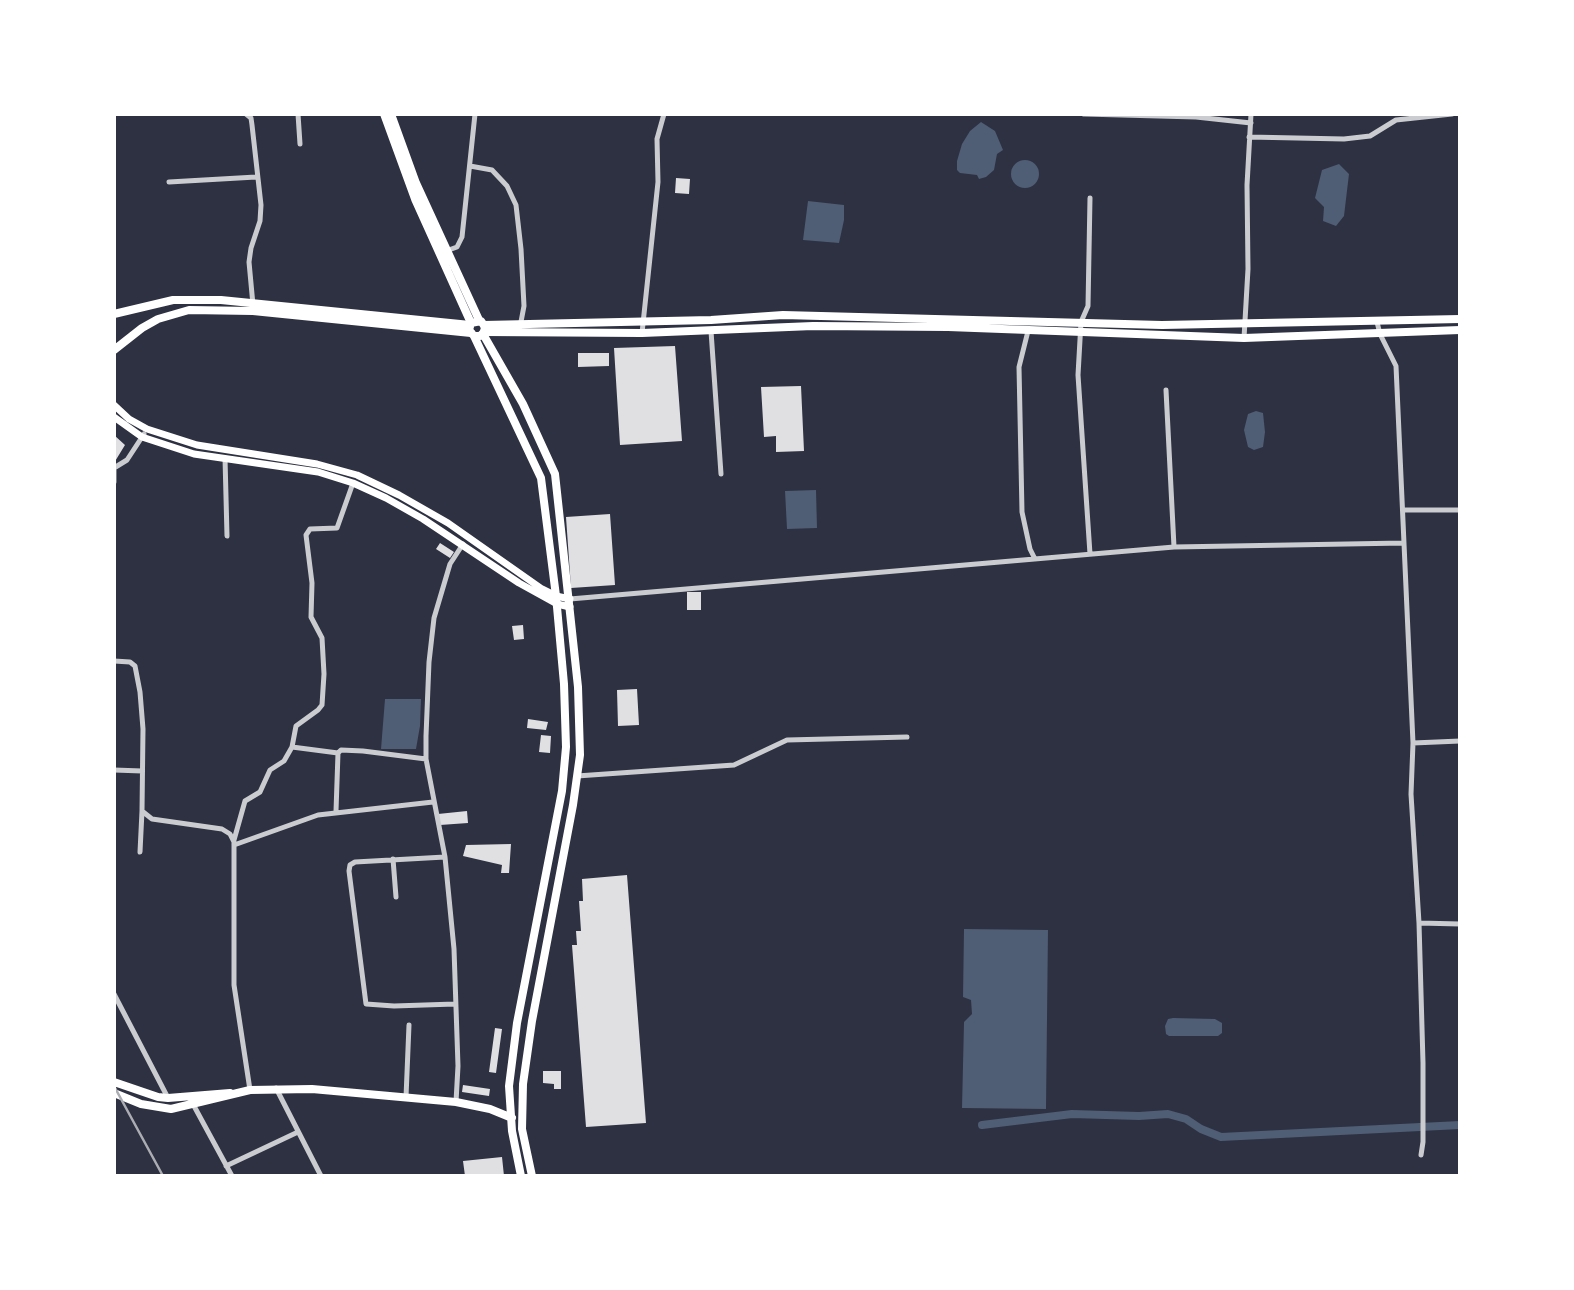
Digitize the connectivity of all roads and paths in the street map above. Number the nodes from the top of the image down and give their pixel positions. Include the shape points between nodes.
1 (246, 114) edge
2 (298, 114) edge
3 (384, 114) edge
4 (391, 114) edge
5 (475, 114) edge
6 (664, 114) edge
7 (1084, 114) edge
8 (1251, 114) edge
9 (1452, 114) edge
10 (1251, 123) junction
11 (1249, 137) junction
12 (300, 144) dead end
13 (470, 166) junction
14 (256, 177) junction
15 (169, 182) dead end
16 (1090, 198) dead end
17 (446, 251) junction
18 (253, 301) junction
19 (253, 311) junction
20 (114, 314) edge
21 (783, 315) junction
22 (1460, 319) edge
23 (644, 321) junction
24 (1377, 322) junction
25 (520, 323) junction
26 (1243, 325) junction
27 (1081, 327) junction
28 (783, 328) junction
29 (477, 329) junction
30 (1460, 330) edge
31 (711, 331) junction
32 (1028, 331) junction
33 (642, 333) junction
34 (520, 334) junction
35 (1380, 334) junction
36 (1244, 338) junction
37 (114, 350) edge
38 (1166, 390) dead end
39 (114, 405) edge
40 (114, 416) edge
41 (147, 429) junction
42 (142, 437) junction
43 (225, 458) junction
44 (114, 468) edge
45 (721, 474) dead end
46 (114, 482) edge
47 (353, 483) junction
48 (1403, 510) junction
49 (1460, 510) edge
50 (228, 537) dead end
51 (1404, 543) junction
52 (463, 544) junction
53 (1174, 547) junction
54 (1090, 554) junction
55 (1035, 559) junction
56 (556, 600) junction
57 (570, 603) junction
58 (114, 661) edge
59 (907, 737) dead end
60 (1460, 741) edge
61 (1413, 743) junction
62 (292, 747) junction
63 (338, 753) junction
64 (426, 759) junction
65 (114, 770) edge
66 (142, 771) junction
67 (577, 776) junction
68 (433, 802) junction
69 (142, 811) junction
70 (336, 811) junction
71 (234, 843) junction
72 (140, 852) dead end
73 (445, 857) junction
74 (393, 859) junction
75 (397, 897) dead end
76 (1419, 923) junction
77 (1460, 923) edge
78 (114, 994) edge
79 (455, 1004) junction
80 (409, 1026) dead end
81 (114, 1082) edge
82 (276, 1088) junction
83 (250, 1090) junction
84 (114, 1093) edge
85 (238, 1094) junction
86 (407, 1097) junction
87 (168, 1098) junction
88 (456, 1102) junction
89 (194, 1106) junction
90 (511, 1117) junction
91 (522, 1118) junction
92 (298, 1132) junction
93 (1420, 1155) dead end
94 (226, 1166) junction
95 (318, 1175) edge
96 (232, 1176) edge
97 (521, 1176) edge
98 (532, 1176) edge

1 - 14 street via 251,118
2 - 12 street
3 - 29 main road via 415,199
4 - 17 main road
5 - 13 street
6 - 23 street via 657,139 658,182
7 - 10 street
8 - 10 street
9 - 11 street via 1396,120 1370,136 1344,139
10 - 11 street
11 - 26 street
13 - 17 street via 463,237 457,247
13 - 25 street via 492,170 516,205 524,306
14 - 15 street
14 - 18 street via 261,205 249,262
16 - 27 street via 1088,306
17 - 29 main road
18 - 19 street
18 - 20 main road via 173,300
18 - 29 main road
19 - 29 main road
19 - 37 main road via 175,313 142,328
21 - 23 main road
21 - 27 main road
21 - 28 main road
22 - 24 main road
23 - 25 main road
23 - 33 street
24 - 26 main road
24 - 35 street
25 - 29 main road
25 - 34 street
26 - 27 main road
26 - 36 street
27 - 32 main road
27 - 36 main road
27 - 54 street via 1077,375
28 - 31 main road
28 - 32 main road
29 - 34 main road
29 - 56 main road via 541,478
29 - 57 main road via 523,404 555,474
30 - 35 main road
31 - 33 main road
31 - 45 street
32 - 55 street via 1019,367 1022,512
33 - 34 main road
35 - 36 main road
35 - 48 street via 1396,366
38 - 53 street
39 - 41 main road
40 - 42 main road
41 - 42 street
41 - 56 main road via 197,445 325,465 357,475 426,510
42 - 43 main road via 194,454
42 - 44 street via 127,460
43 - 47 main road via 318,472
43 - 50 street
44 - 46 street
47 - 52 main road
47 - 62 street via 338,528 310,529 306,535 313,583 311,617 323,638 322,705 296,726
48 - 49 street
48 - 51 street
51 - 53 street
51 - 61 street
52 - 56 main road via 519,583
52 - 64 street via 450,564 434,618
53 - 54 street
54 - 55 street
55 - 57 street
56 - 57 main road
56 - 90 main road via 566,747 562,791 517,1023 509,1086
57 - 67 main road via 578,687
58 - 66 street via 135,666 141,692
59 - 67 street via 787,740 734,765
60 - 61 street
61 - 76 street via 1411,794
62 - 63 street
62 - 71 street via 284,761 270,770 260,792 245,801
63 - 64 street
63 - 70 street
64 - 68 street
65 - 66 street
66 - 69 street
67 - 91 main road via 532,1021
68 - 70 street
68 - 73 street
69 - 71 street via 152,819 222,829
69 - 72 street
70 - 71 street
71 - 83 street via 234,985
73 - 74 street
73 - 79 street
74 - 75 street
74 - 79 street via 350,865 366,1004
76 - 77 street
76 - 93 street
78 - 87 street
79 - 88 street
80 - 86 street
81 - 87 main road
82 - 83 main road
82 - 86 main road
82 - 92 street
83 - 85 main road
84 - 89 main road via 152,1107
85 - 87 main road
85 - 89 main road
86 - 88 main road
88 - 90 main road
89 - 94 street
90 - 91 main road
90 - 97 main road
91 - 98 main road
92 - 94 street
92 - 95 street
94 - 96 street

